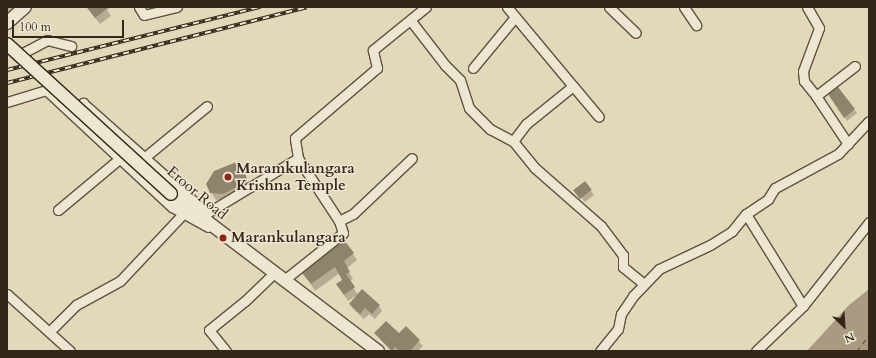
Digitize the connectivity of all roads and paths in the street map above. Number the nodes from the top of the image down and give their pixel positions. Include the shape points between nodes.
1 (25, 7) edge
2 (139, 7) edge
3 (177, 7) edge
4 (426, 7) edge
5 (507, 7) edge
6 (609, 7) edge
7 (684, 7) edge
8 (807, 7) edge
9 (515, 17) junction
10 (411, 21) junction
11 (7, 23) edge
12 (696, 25) dead end
13 (636, 33) dead end
14 (7, 44) edge
15 (71, 46) dead end
16 (19, 55) junction
17 (855, 66) dead end
18 (473, 68) dead end
19 (573, 86) junction
20 (816, 96) junction
21 (7, 102) edge
22 (207, 106) dead end
23 (72, 114) junction
24 (598, 117) dead end
25 (869, 121) edge
26 (514, 140) junction
27 (848, 144) junction
28 (145, 157) junction
29 (298, 158) junction
30 (412, 158) dead end
31 (120, 159) junction
32 (58, 210) dead end
33 (183, 214) junction
34 (746, 214) junction
35 (339, 221) junction
36 (869, 222) edge
37 (220, 233) junction
38 (279, 276) junction
39 (644, 284) junction
40 (7, 294) edge
41 (803, 306) junction
42 (50, 331) junction
43 (70, 351) edge
44 (226, 351) edge
45 (378, 351) edge
46 (600, 351) edge
47 (756, 351) edge

1 - 11 main road
2 - 3 street via 144,15
4 - 10 street
5 - 9 street
6 - 13 street
7 - 12 street
8 - 20 street via 819,28 804,71 804,81
9 - 18 street
9 - 19 street
10 - 26 street via 460,80 469,108 490,129
10 - 29 street via 390,34 373,50 377,68 295,138
14 - 16 main road, Eroor Road, bridge
15 - 16 street via 47,40
16 - 37 main road, Eroor Road, bridge via 171,194
17 - 20 street
19 - 24 street
19 - 26 street via 526,124
20 - 27 street
21 - 23 street via 46,90
22 - 28 street
23 - 28 street via 83,103
23 - 31 street
25 - 27 street
26 - 39 street via 535,168 601,226 623,255 623,267
27 - 34 street via 838,154 775,188 768,199
28 - 29 street via 207,213
29 - 35 street
30 - 35 street via 353,214
31 - 32 street
31 - 33 street
33 - 37 street
33 - 42 street via 120,281 76,305
34 - 39 street via 732,231 710,245 659,269
34 - 41 street
35 - 38 street via 343,233
36 - 41 street
37 - 38 main road, Eroor Road
38 - 44 street via 209,330
38 - 45 main road, Eroor Road
39 - 46 street via 621,314 618,328
40 - 42 street
41 - 47 street
42 - 43 street

